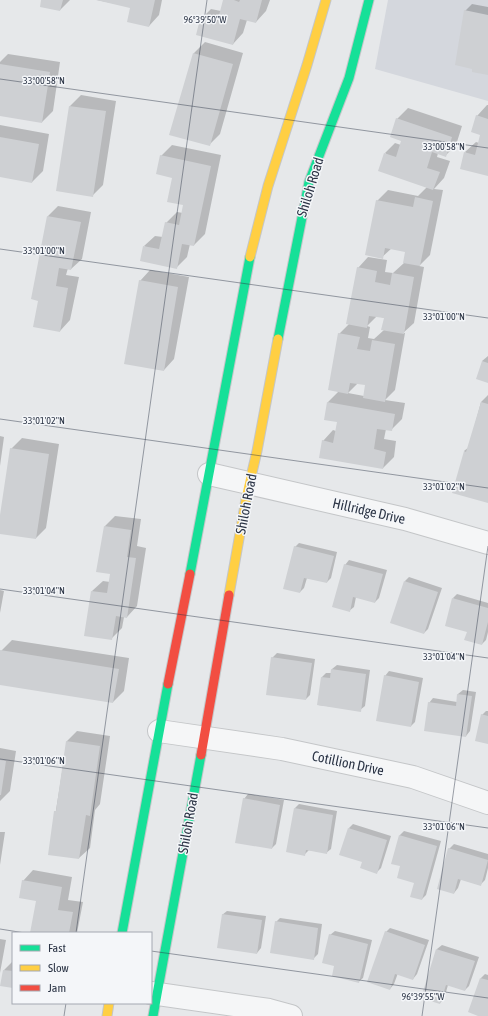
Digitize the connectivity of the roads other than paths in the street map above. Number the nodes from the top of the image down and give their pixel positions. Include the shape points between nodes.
1 (326, 0) edge
2 (369, 0) edge
3 (209, 474) junction
4 (249, 483) junction
5 (488, 543) edge
6 (158, 732) junction
7 (204, 738) junction
8 (488, 803) edge
9 (122, 932) edge
10 (154, 994) edge
11 (109, 1004) edge
12 (107, 1016) edge
13 (153, 1016) edge
14 (291, 1016) edge

1 - 3 main road via 268,186 249,260
2 - 4 main road, Shiloh Road via 349,78 309,182
3 - 4 street, Hillridge Drive
3 - 6 main road
4 - 5 street, Hillridge Drive via 405,519
4 - 7 main road, Shiloh Road
6 - 7 street, Cotillion Drive
6 - 9 main road
7 - 8 street, Cotillion Drive via 282,749 413,777
7 - 10 main road, Shiloh Road
10 - 13 main road, Shiloh Road
10 - 14 street via 269,1010
11 - 12 main road

